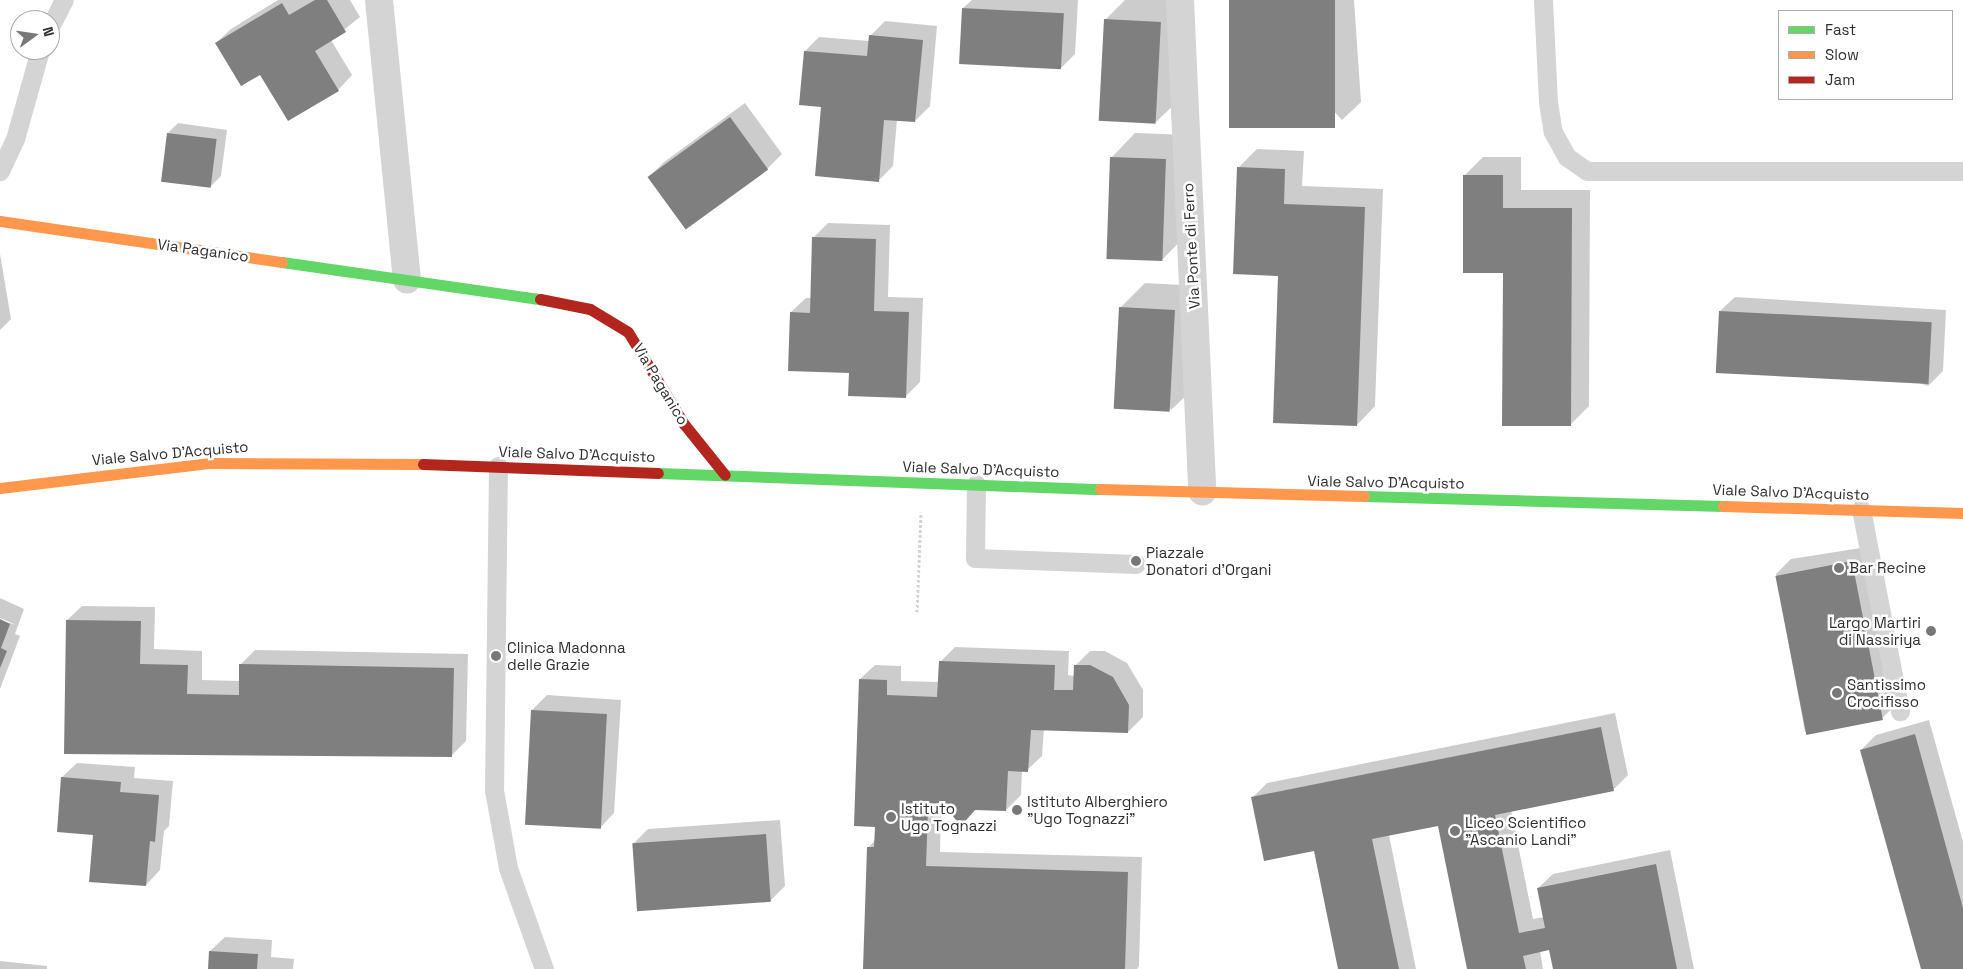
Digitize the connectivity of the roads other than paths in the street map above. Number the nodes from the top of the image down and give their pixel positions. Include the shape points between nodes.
1 (379, 0) edge
2 (1180, 0) edge
3 (1543, 0) edge
4 (37, 60) edge
5 (0, 171) edge
6 (1963, 171) edge
7 (0, 221) edge
8 (406, 280) junction
9 (498, 466) junction
10 (725, 476) junction
11 (976, 484) junction
12 (0, 488) edge
13 (1202, 492) junction
14 (1861, 509) junction
15 (1963, 513) edge
16 (1136, 564) dead end
17 (1900, 711) dead end
18 (544, 969) edge

1 - 8 street
2 - 13 street, Via Ponte di Ferro
3 - 6 lane via 1548,102 1554,132 1566,157 1587,171
4 - 5 lane via 15,140
7 - 8 main road, Via Paganico
8 - 10 main road, Via Paganico via 568,303 610,318 635,341 684,424
9 - 10 main road, Viale Salvo D'Acquisto
9 - 12 main road, Viale Salvo D'Acquisto via 252,460 164,467
9 - 18 lane via 494,790 508,868
10 - 11 main road, Viale Salvo D'Acquisto
11 - 13 main road, Viale Salvo D'Acquisto
11 - 16 lane via 975,558
13 - 14 main road, Viale Salvo D'Acquisto
14 - 15 main road, Viale Salvo D'Acquisto
14 - 17 lane

